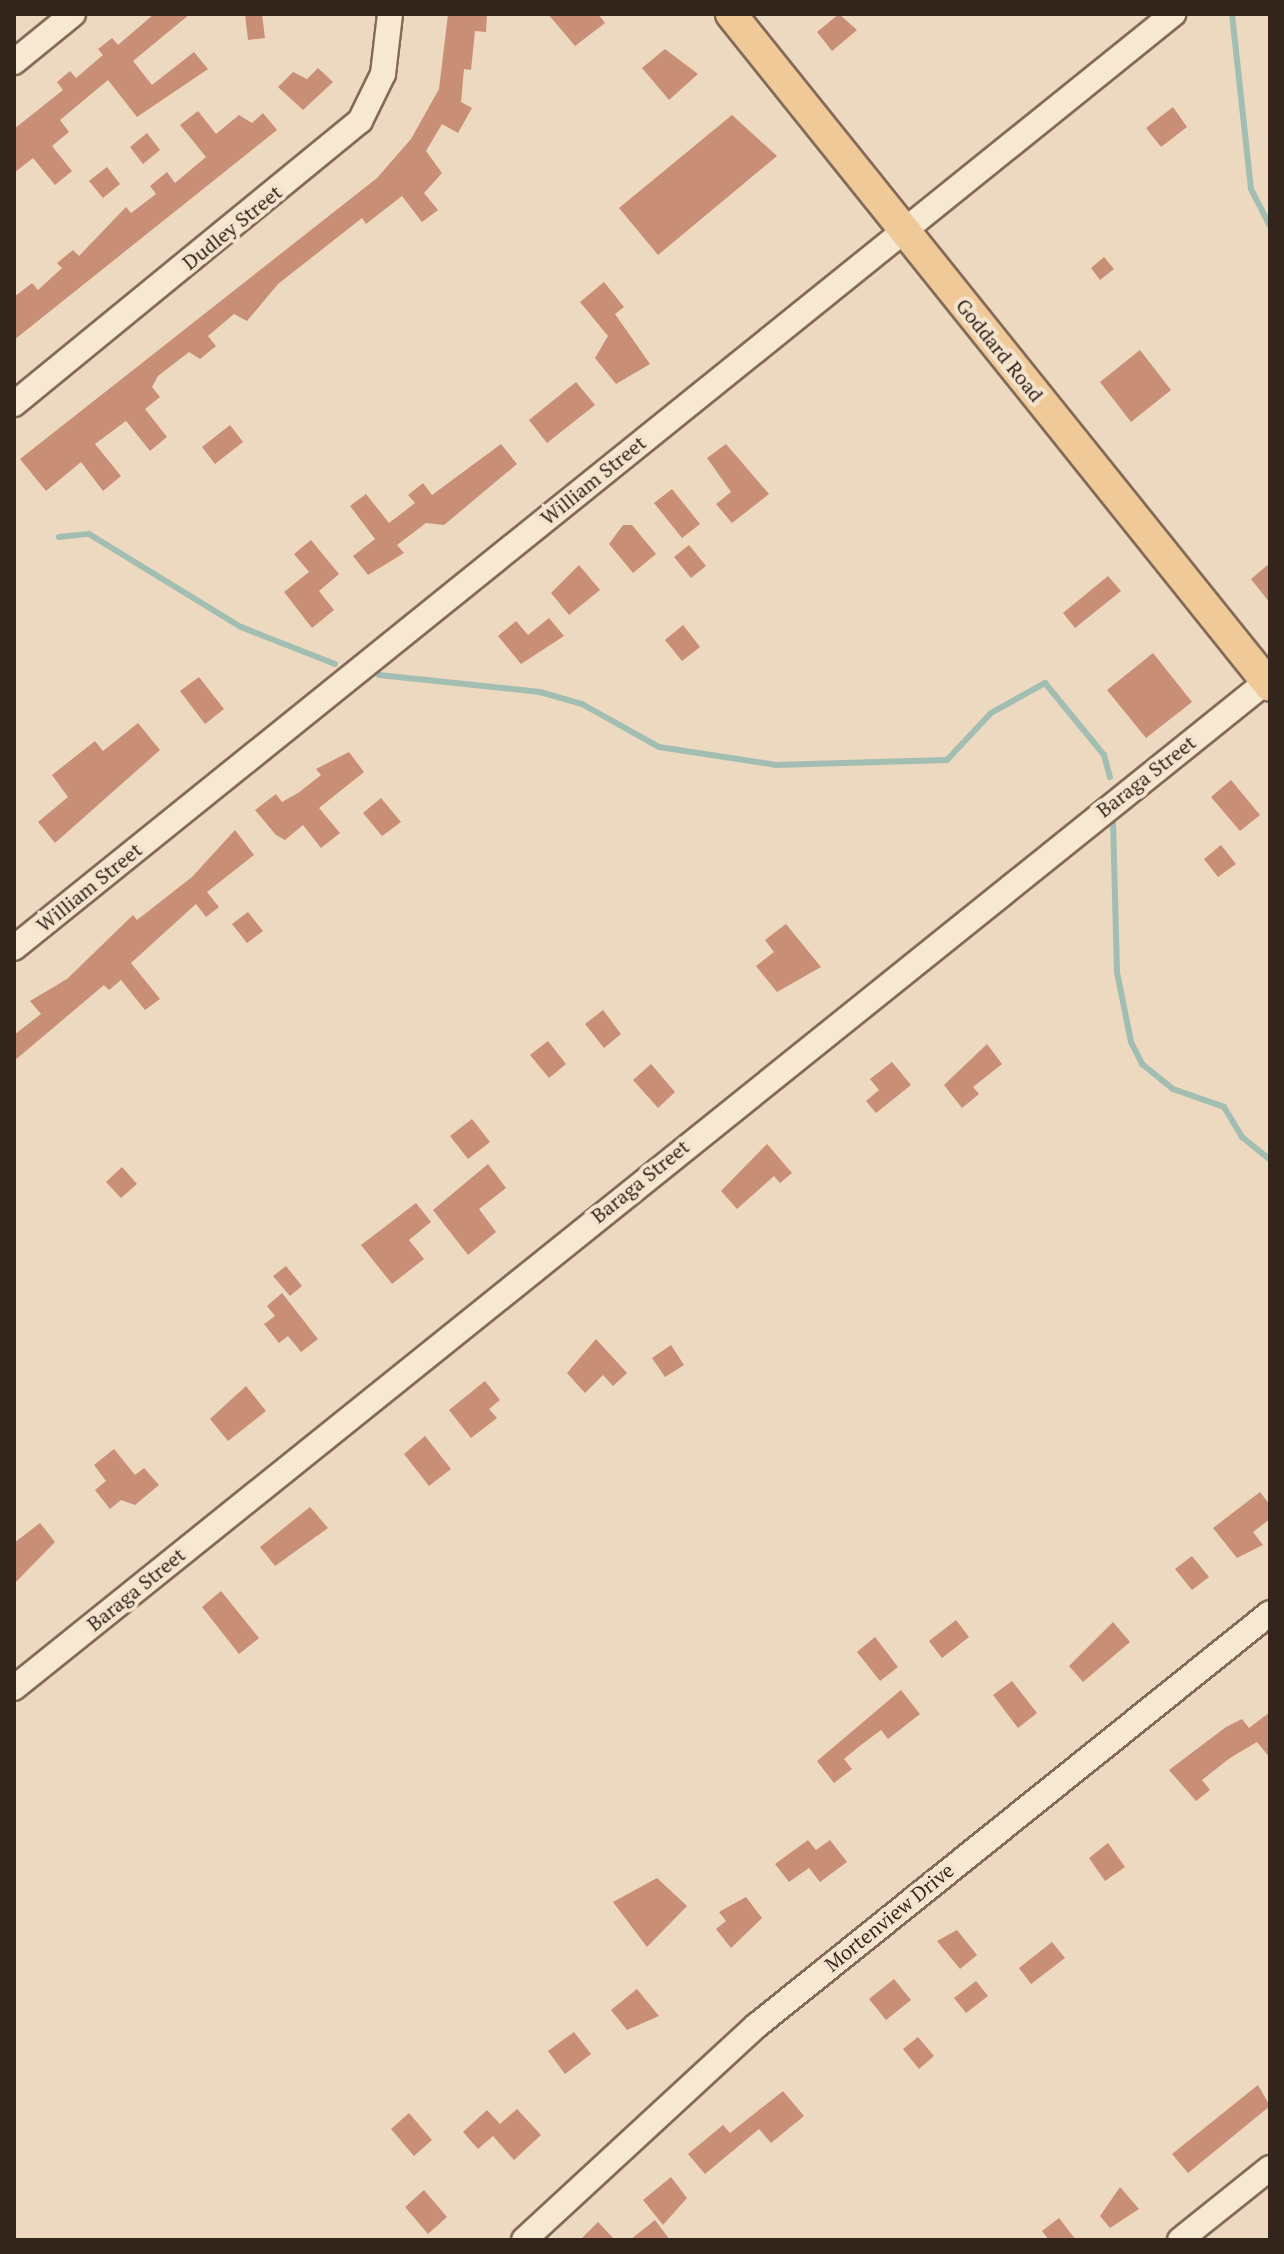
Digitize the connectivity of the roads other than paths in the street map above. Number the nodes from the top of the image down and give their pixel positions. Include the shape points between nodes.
1 (73, 14) edge
2 (390, 14) edge
3 (731, 14) edge
4 (1173, 14) edge
5 (14, 62) edge
6 (903, 228) junction
7 (14, 404) edge
8 (1269, 682) edge
9 (14, 948) edge
10 (1270, 1613) edge
11 (14, 1688) edge
12 (1270, 2168) edge
13 (524, 2240) edge
14 (1180, 2240) edge

1 - 5 street
2 - 7 street, Dudley Street via 383,74 360,121
3 - 6 main road, Goddard Road
4 - 6 street, William Street
6 - 8 main road, Goddard Road
6 - 9 street, William Street
8 - 11 street, Baraga Street
10 - 13 street, Mortenview Drive via 767,2016
12 - 14 street

